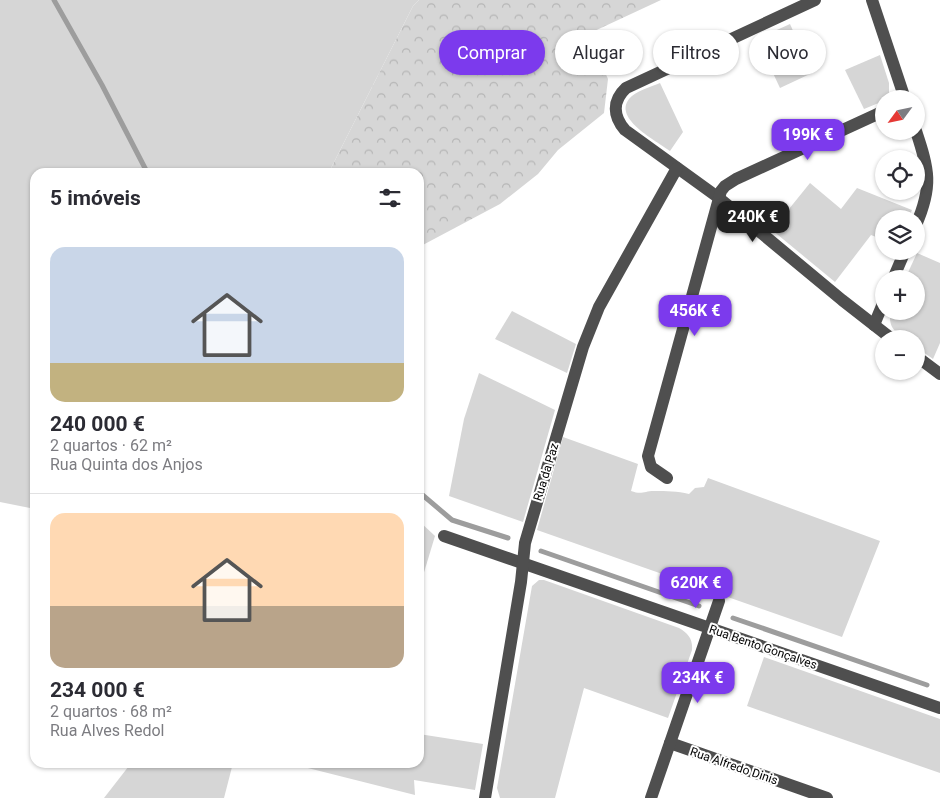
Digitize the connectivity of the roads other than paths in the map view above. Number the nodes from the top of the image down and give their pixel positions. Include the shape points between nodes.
1 (815, 0) edge
2 (872, 0) edge
3 (902, 90) edge
4 (875, 115) edge
5 (919, 140) edge
6 (677, 168) junction
7 (719, 198) junction
8 (922, 210) edge
9 (876, 320) edge
10 (874, 325) junction
11 (880, 330) edge
12 (925, 363) edge
13 (940, 374) edge
14 (667, 478) dead end
15 (444, 536) dead end
16 (522, 562) junction
17 (719, 601) dead end
18 (710, 629) junction
19 (938, 703) edge
20 (670, 743) junction
21 (485, 798) edge
22 (651, 798) edge
23 (827, 798) edge

1 - 6 street via 626,88 615,107 619,123
2 - 3 street
4 - 7 street via 736,179 725,186
5 - 8 street via 926,159 928,187
6 - 7 street
6 - 16 street, Rua da Paz via 599,307 583,347
7 - 10 street
7 - 14 street via 648,456 651,467
9 - 10 street
10 - 11 street
12 - 13 street
15 - 16 street, Rua Bento Gonçalves
16 - 18 street, Rua Bento Gonçalves
16 - 21 street, Rua da Paz
17 - 18 street
18 - 19 street, Rua Bento Gonçalves
18 - 20 street
20 - 22 street
20 - 23 street, Rua Alfredo Dinis

